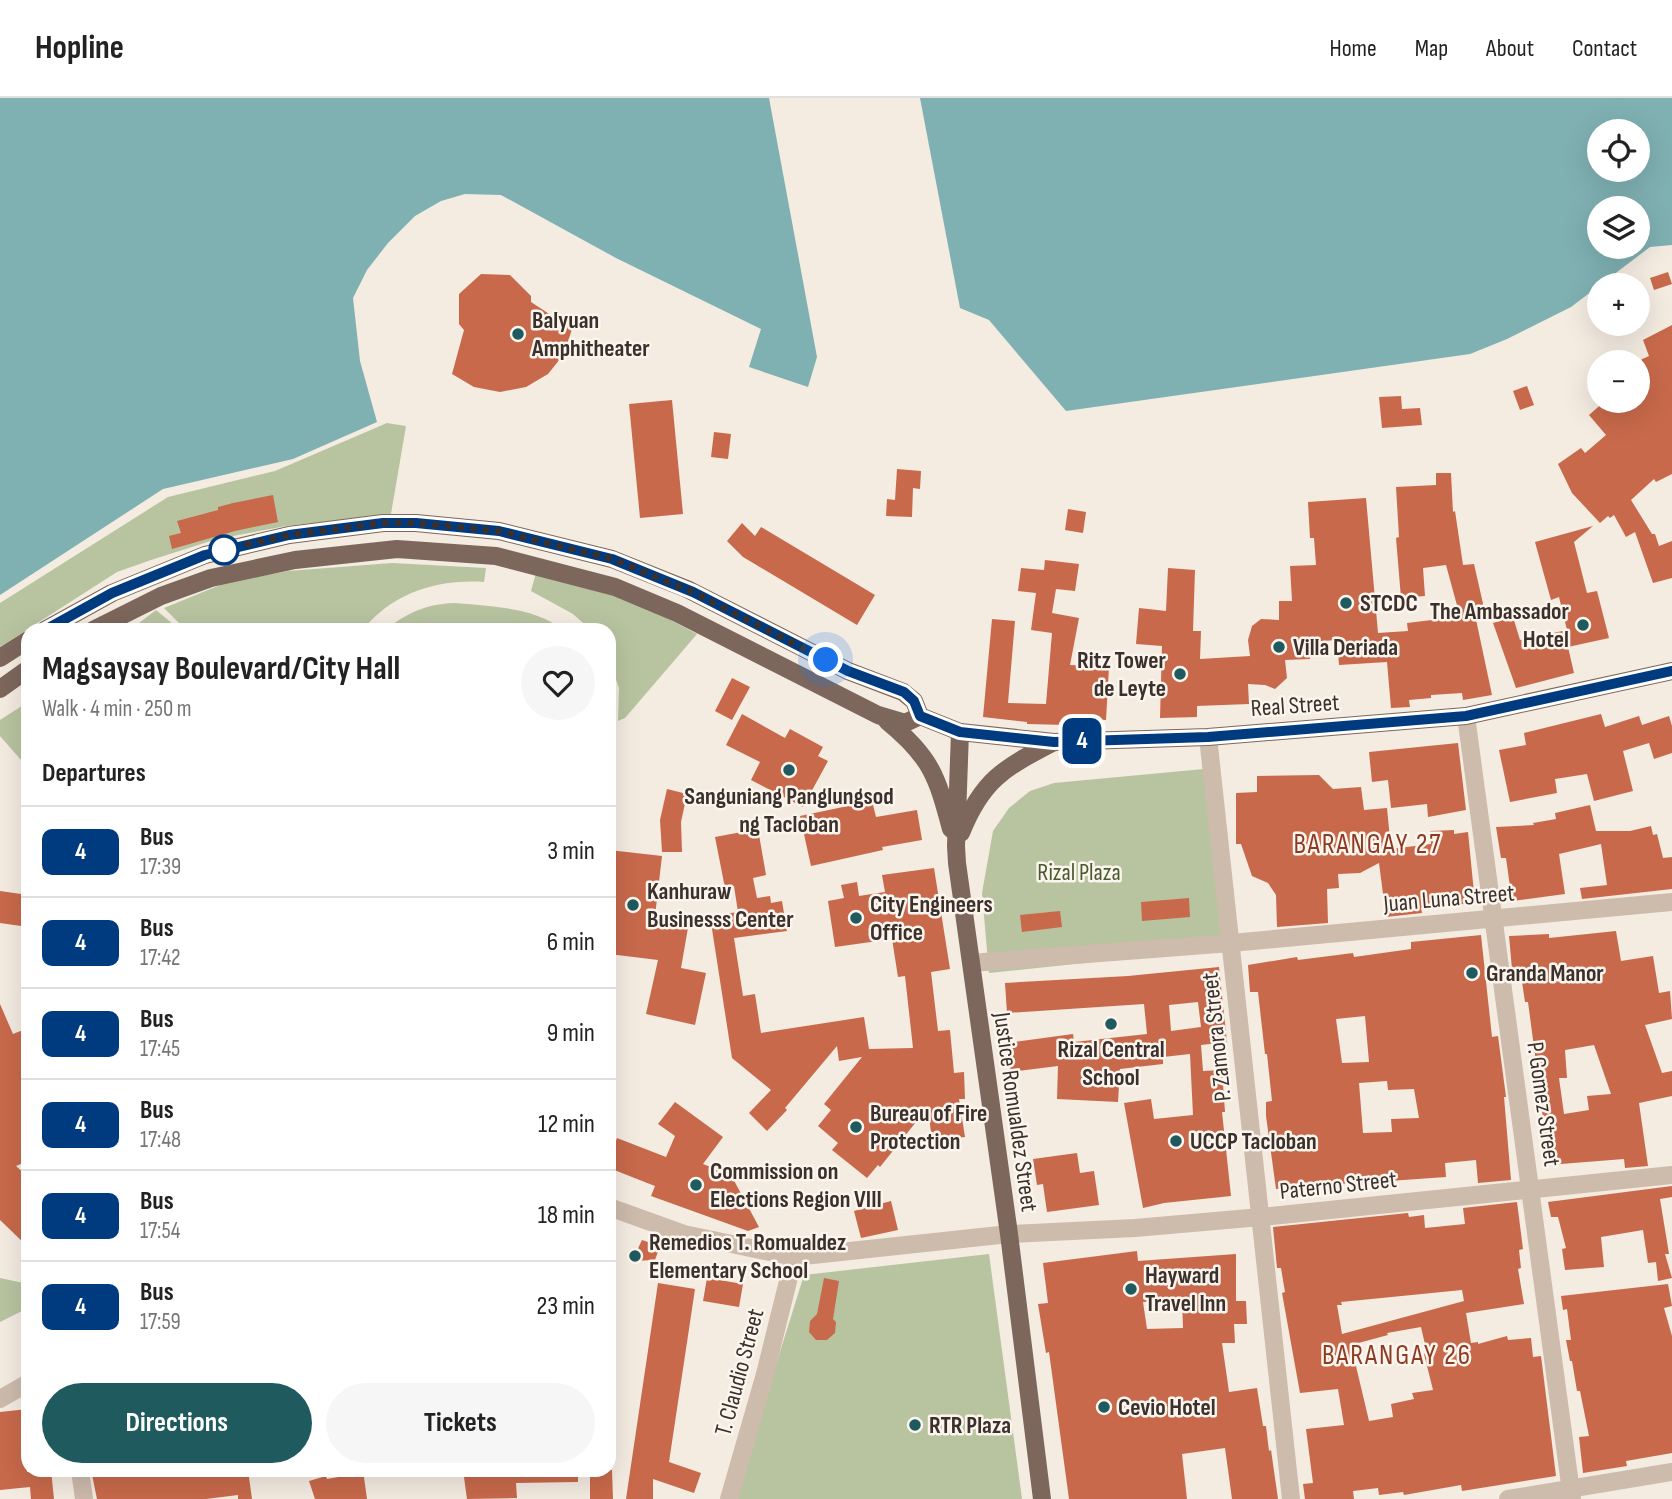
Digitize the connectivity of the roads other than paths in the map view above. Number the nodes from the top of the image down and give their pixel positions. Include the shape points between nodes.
1 (499, 531) junction
2 (532, 538) junction
3 (496, 556) junction
4 (612, 559) junction
5 (530, 563) junction
6 (603, 583) junction
7 (57, 623) edge
8 (107, 623) edge
9 (21, 644) edge
10 (804, 650) junction
11 (0, 658) edge
12 (1672, 671) edge
13 (792, 673) junction
14 (21, 674) edge
15 (0, 689) edge
16 (920, 716) junction
17 (1466, 716) junction
18 (882, 717) junction
19 (960, 732) junction
20 (1208, 737) junction
21 (1054, 742) junction
22 (956, 846) junction
23 (1672, 902) edge
24 (1494, 919) junction
25 (1231, 943) junction
26 (971, 963) junction
27 (1672, 1175) edge
28 (1531, 1188) junction
29 (616, 1210) edge
30 (1261, 1217) junction
31 (1009, 1234) junction
32 (794, 1257) junction
33 (21, 1388) edge
34 (0, 1399) edge
35 (1672, 1472) edge
36 (81, 1477) edge
37 (1571, 1494) edge
38 (85, 1499) edge
39 (729, 1499) edge
40 (1042, 1499) edge
41 (1291, 1499) edge
42 (1508, 1499) edge

1 - 2 main road
1 - 3 main road
1 - 7 main road via 393,523 289,535 205,555 152,575
2 - 4 main road
2 - 5 main road
3 - 5 main road
3 - 8 main road via 397,549 295,560 211,578
4 - 6 main road
4 - 10 main road via 693,592
5 - 6 main road
6 - 13 main road via 677,613
9 - 11 main road
10 - 13 main road
10 - 16 main road via 904,692
12 - 17 main road, Real Street
13 - 18 main road
14 - 15 main road
16 - 18 main road via 905,723
16 - 19 main road, Real Street
17 - 20 main road, Real Street
17 - 24 street, P. Gomez Street
18 - 22 main road via 908,738 929,765 939,783
19 - 21 main road, Real Street
19 - 22 main road, Justice Romualdez Street
20 - 21 main road, Real Street
20 - 25 street, P. Zamora Street
21 - 22 main road via 996,775 970,810
22 - 26 main road, Justice Romualdez Street
23 - 24 street, Juan Luna Street
24 - 25 street, Juan Luna Street
24 - 28 street, P. Gomez Street
25 - 26 street, Juan Luna Street
25 - 30 street, P. Zamora Street
26 - 31 main road, Justice Romualdez Street
27 - 28 street, Paterno Street
28 - 30 street, Paterno Street
28 - 37 street, P. Gomez Street
29 - 32 street, Paterno Street via 684,1234
30 - 31 street, Paterno Street
30 - 41 street, P. Zamora Street
31 - 32 street, Paterno Street
31 - 40 main road, Justice Romualdez Street
32 - 39 street, T. Claudio Street
33 - 34 street
35 - 37 street
36 - 38 street
37 - 42 street

